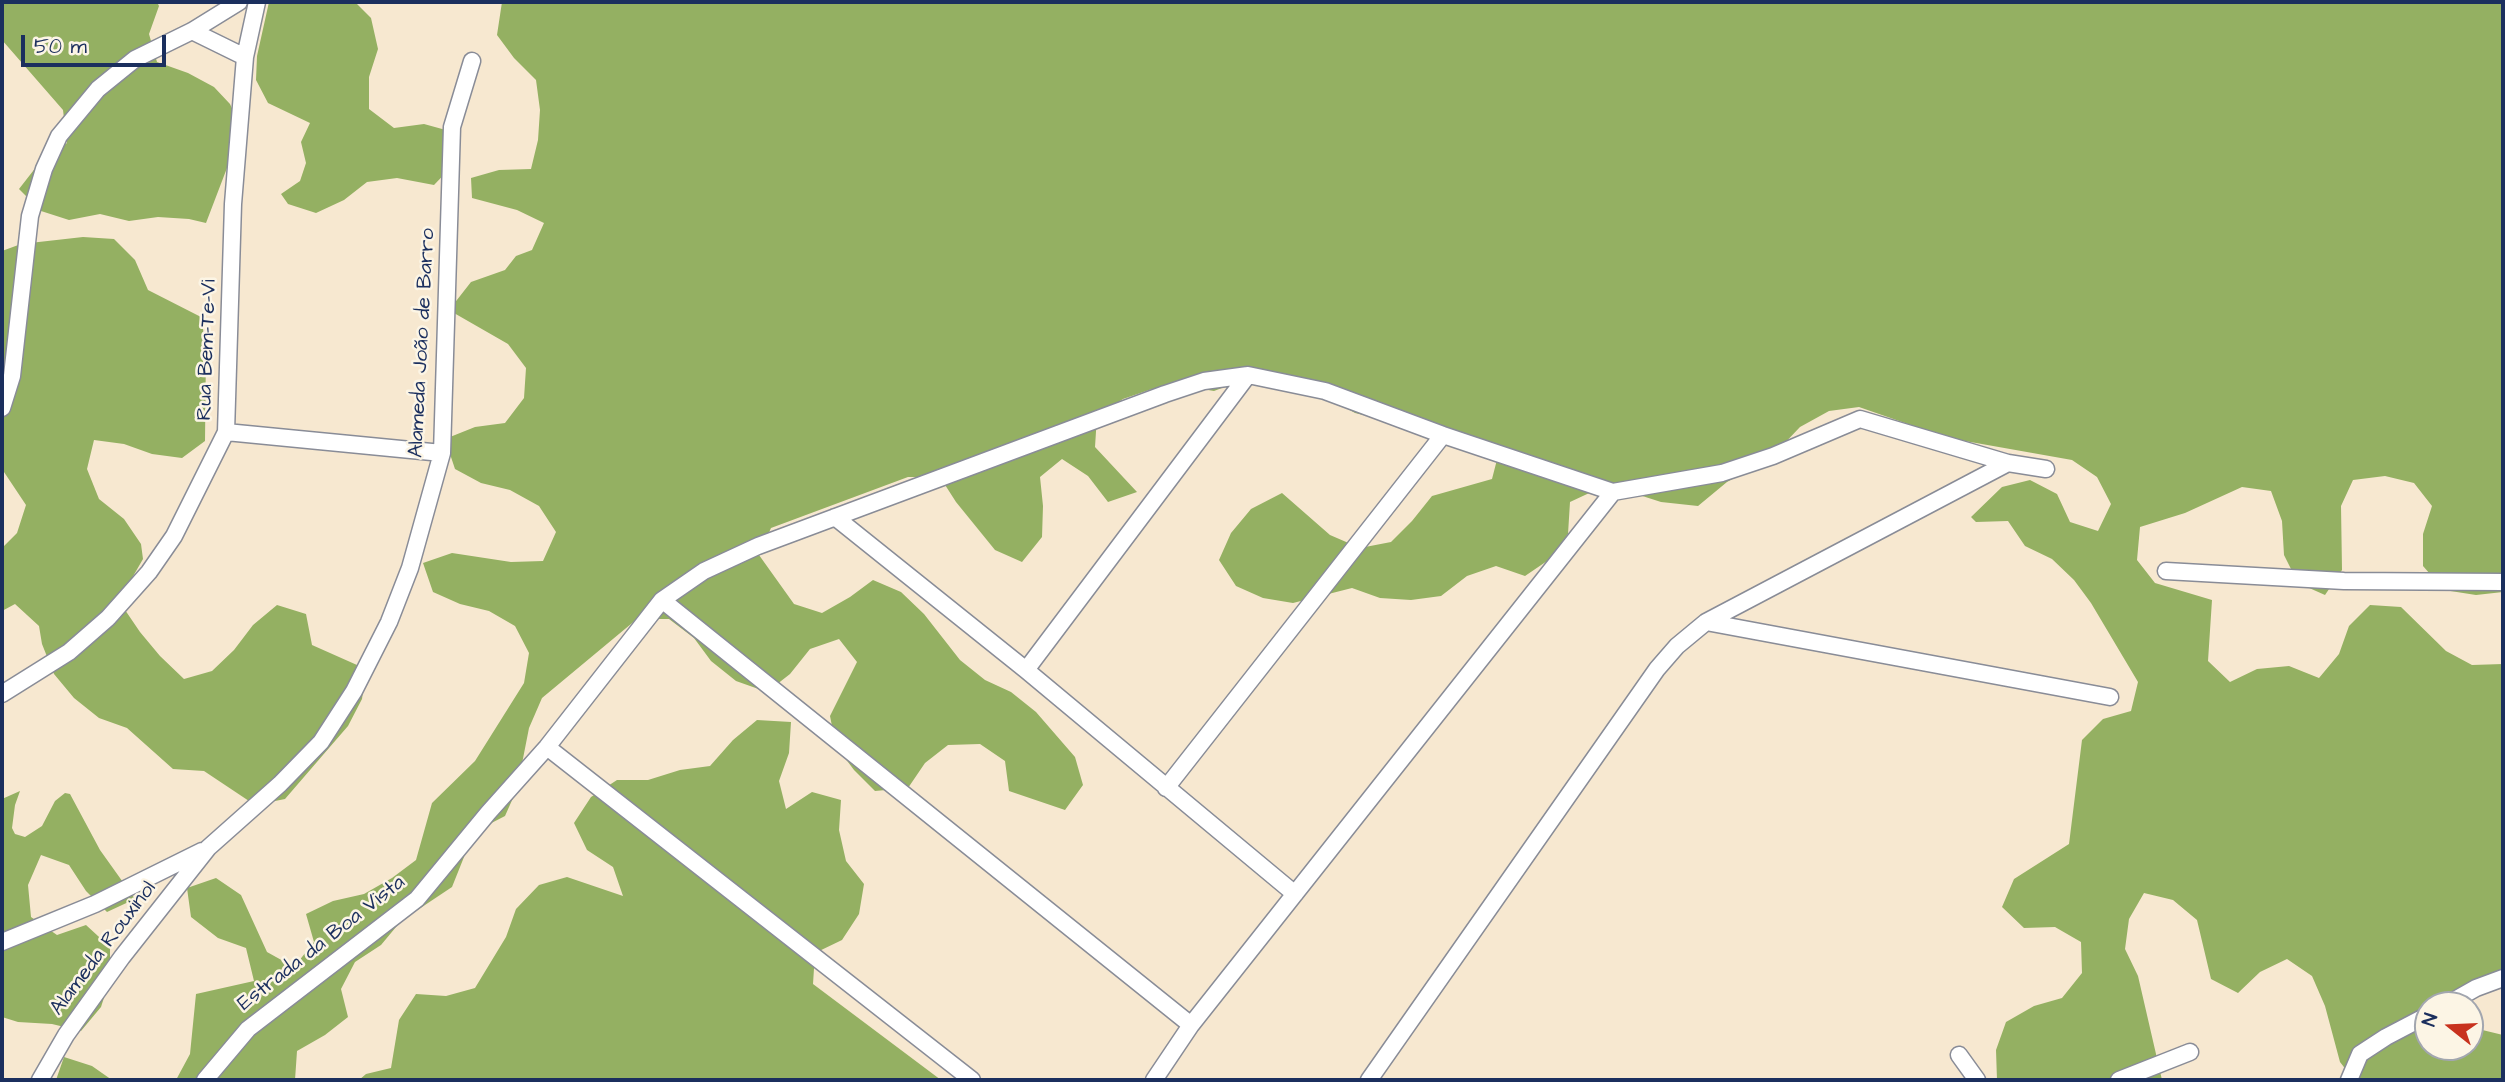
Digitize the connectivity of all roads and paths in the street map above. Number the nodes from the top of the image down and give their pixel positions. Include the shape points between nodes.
1 (239, 2) edge
2 (257, 2) edge
3 (192, 31) junction
4 (245, 57) junction
5 (472, 61) dead end
6 (1248, 375) junction
7 (2, 408) edge
8 (226, 432) junction
9 (1443, 435) junction
10 (442, 453) junction
11 (2008, 463) junction
12 (2046, 469) dead end
13 (1613, 492) junction
14 (835, 517) junction
15 (2166, 571) dead end
16 (2503, 582) edge
17 (662, 600) junction
18 (1706, 622) junction
19 (1026, 670) junction
20 (2, 694) edge
21 (2110, 697) dead end
22 (547, 747) junction
23 (1166, 788) junction
24 (208, 848) junction
25 (1295, 894) junction
26 (2, 942) edge
27 (2503, 978) edge
28 (2471, 991) edge
29 (2414, 1023) edge
30 (1191, 1025) junction
31 (2190, 1052) dead end
32 (1959, 1055) dead end
33 (40, 1080) edge
34 (205, 1080) edge
35 (972, 1080) edge
36 (1154, 1080) edge
37 (1369, 1080) edge
38 (1977, 1080) edge
39 (2119, 1080) edge
40 (2350, 1080) edge

1 - 3 street
2 - 4 street, Rua Bem-Te-Vi
3 - 4 street
3 - 7 street via 135,59 98,89 59,136 30,216 12,376
4 - 8 street, Rua Bem-Te-Vi via 233,204
5 - 10 street, Alameda João de Barro via 452,127
6 - 9 street, Estrada da Boa Vista via 1325,391
6 - 14 street, Estrada da Boa Vista via 1204,381 1165,394
6 - 19 street
8 - 10 street
8 - 20 street, Rua Bem-Te-Vi via 174,536 149,572 108,618 69,652
9 - 13 street, Estrada da Boa Vista
9 - 23 street
10 - 24 street, Alameda João de Barro via 410,568 390,622 355,691 321,742
11 - 12 street
11 - 13 street via 1860,419 1722,473
11 - 18 street
13 - 25 street
14 - 17 street, Estrada da Boa Vista via 704,571
14 - 19 street
15 - 16 street via 2344,581
17 - 22 street, Estrada da Boa Vista
17 - 30 street
18 - 21 street
18 - 37 street via 1657,669
19 - 23 street
22 - 34 street, Estrada da Boa Vista via 417,898 248,1029
22 - 35 street
23 - 25 street
24 - 26 street via 95,904
24 - 33 street, Alameda Rouxinol via 122,957
25 - 30 street
27 - 28 street
29 - 40 street via 2360,1054
30 - 36 street
31 - 39 street
32 - 38 street

